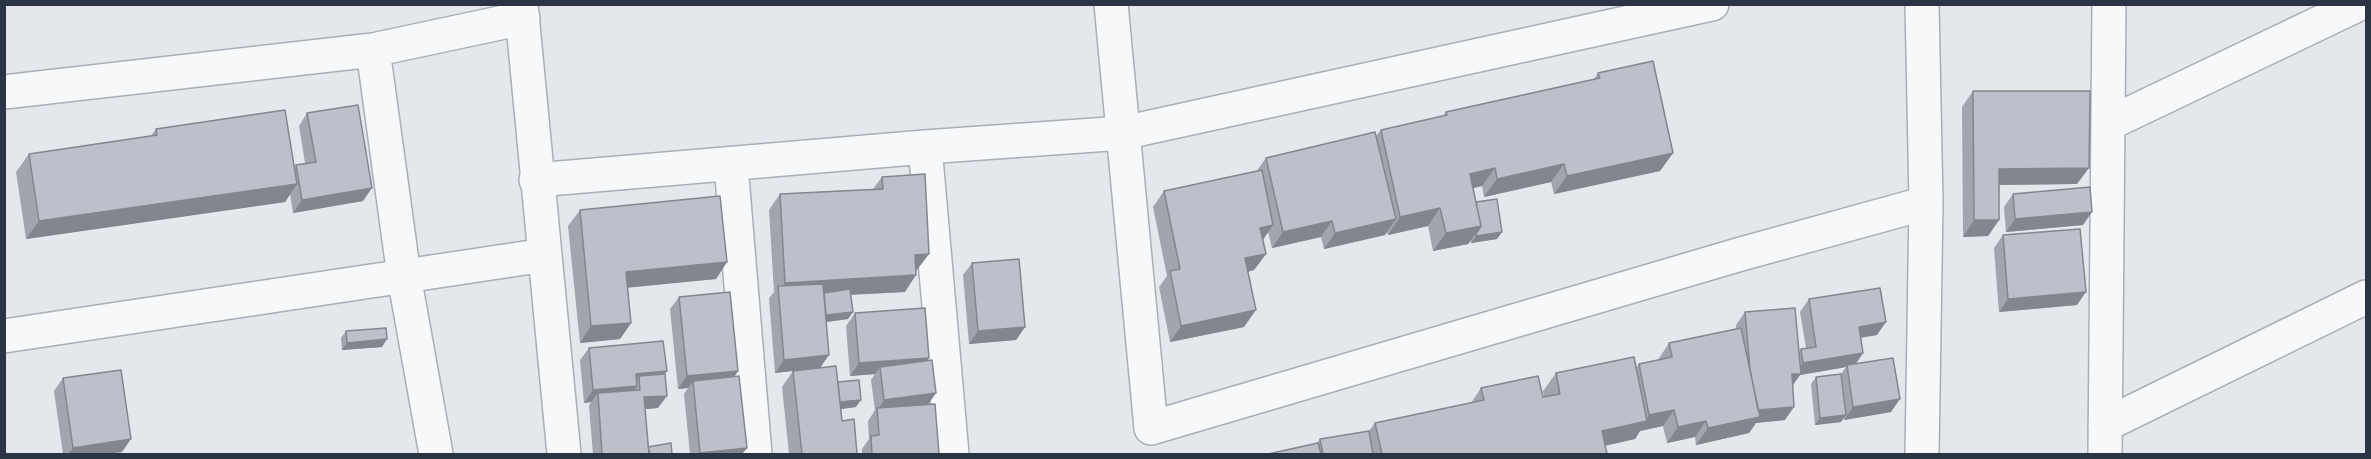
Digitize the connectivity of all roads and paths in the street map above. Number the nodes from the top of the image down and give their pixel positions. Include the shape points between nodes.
1 (1111, 4) edge
2 (1712, 4) edge
3 (1922, 4) edge
4 (2109, 4) edge
5 (2359, 4) edge
6 (522, 11) edge
7 (373, 50) junction
8 (4, 92) edge
9 (2108, 124) junction
10 (1123, 133) junction
11 (925, 147) junction
12 (731, 165) junction
13 (537, 180) junction
14 (1926, 203) junction
15 (545, 255) junction
16 (404, 276) junction
17 (2367, 297) edge
18 (4, 336) edge
19 (2105, 440) edge
20 (1155, 446) edge
21 (436, 454) edge
22 (564, 454) edge
23 (755, 454) edge
24 (952, 454) edge
25 (1922, 454) edge

1 - 10 street
2 - 10 street
3 - 14 street
4 - 9 street
5 - 9 street
6 - 7 street
6 - 13 street
7 - 8 street
7 - 16 street
9 - 19 street
10 - 11 street
10 - 20 street
11 - 12 street
11 - 24 street
12 - 13 street
12 - 23 street
13 - 15 street
14 - 20 street via 1741,254
14 - 25 street
15 - 16 street
15 - 22 street
16 - 18 street
16 - 21 street
17 - 19 street

